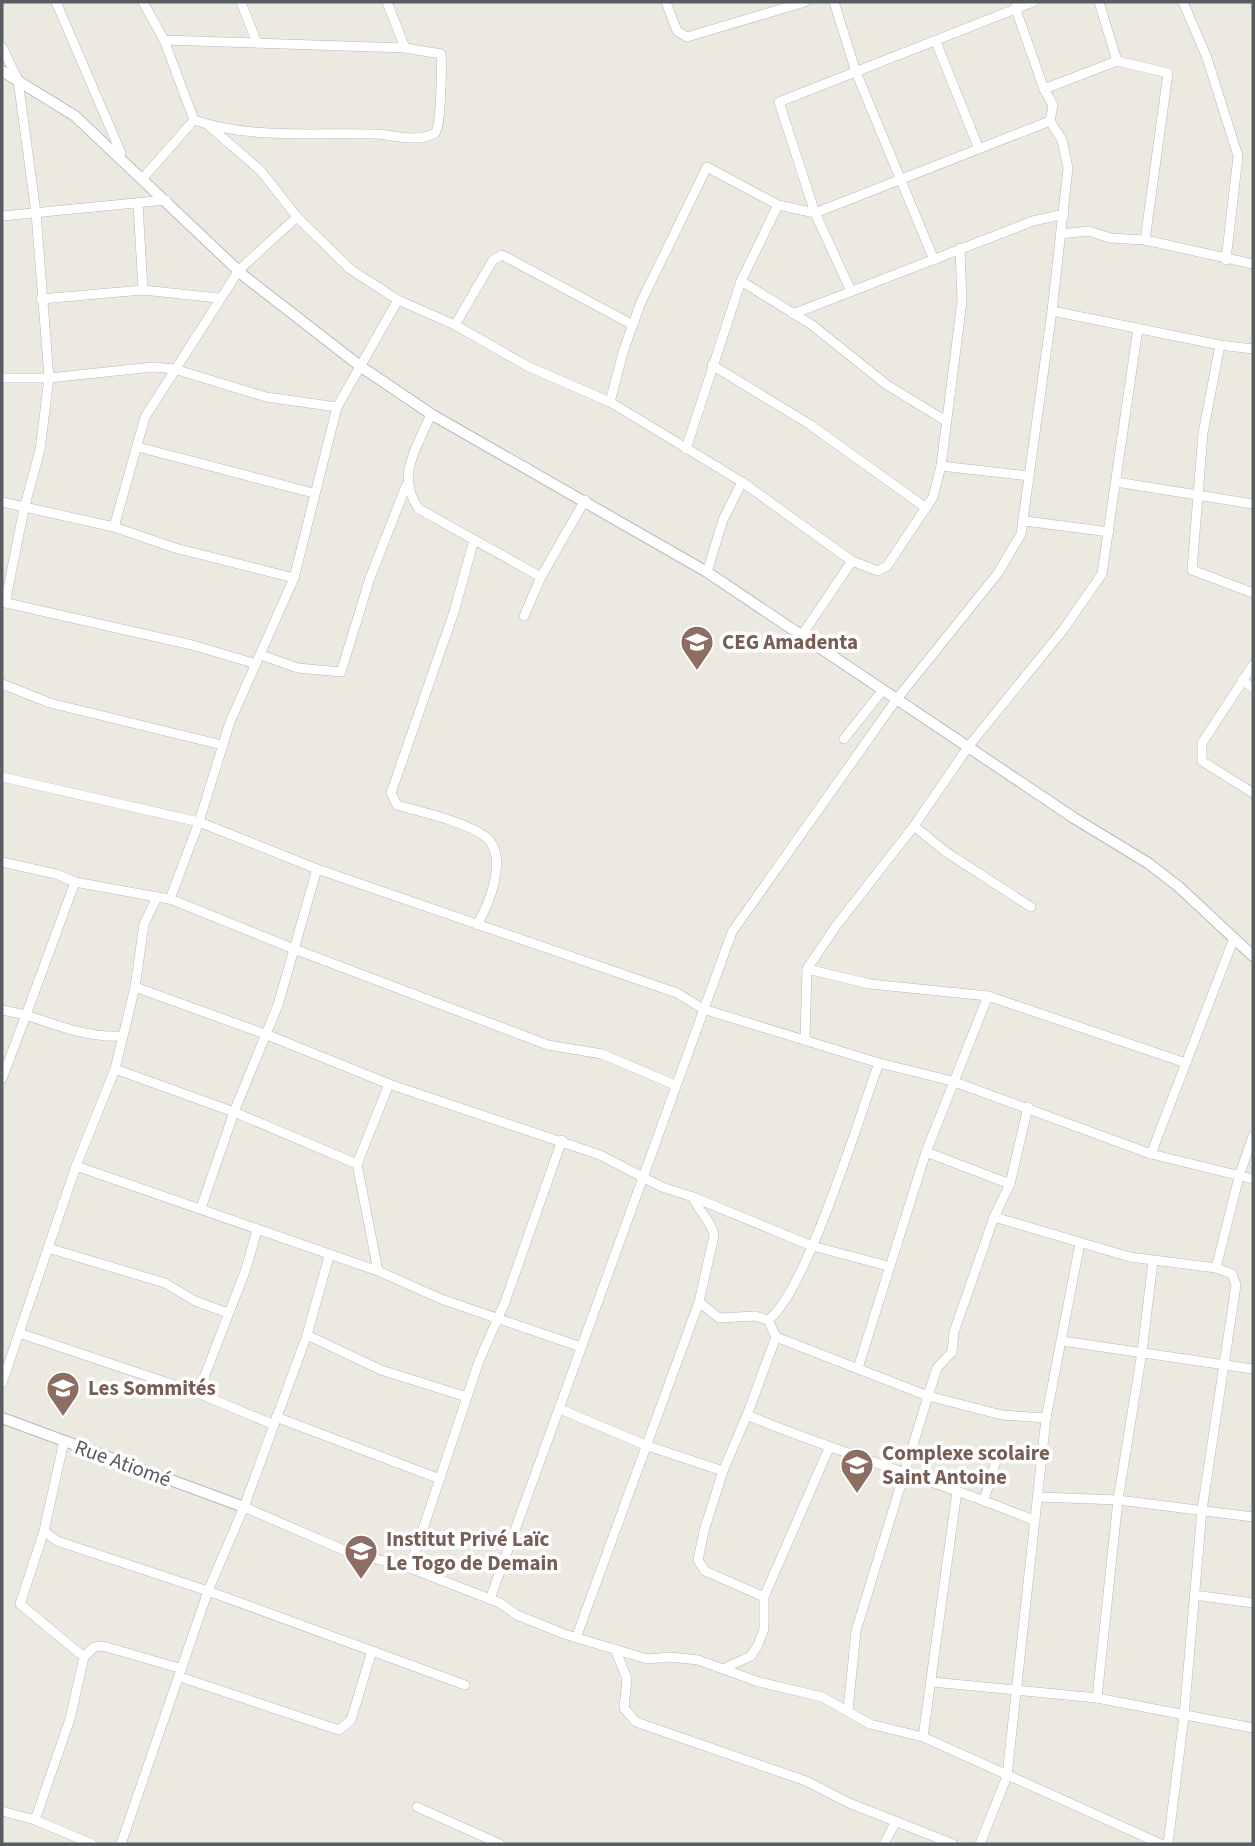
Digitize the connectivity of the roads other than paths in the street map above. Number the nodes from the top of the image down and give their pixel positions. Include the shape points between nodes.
1 (56, 2) edge
2 (143, 2) edge
3 (241, 2) edge
4 (387, 2) edge
5 (666, 2) edge
6 (805, 2) edge
7 (834, 2) edge
8 (1032, 2) edge
9 (1099, 2) edge
10 (1182, 2) edge
11 (1015, 7) junction
12 (164, 40) junction
13 (936, 42) junction
14 (257, 43) junction
15 (2, 47) edge
16 (405, 48) junction
17 (1117, 61) junction
18 (2, 71) edge
19 (856, 72) junction
20 (18, 79) junction
21 (1044, 89) junction
22 (194, 120) junction
23 (1050, 121) junction
24 (208, 125) junction
25 (979, 149) junction
26 (119, 157) junction
27 (142, 178) junction
28 (899, 179) junction
29 (166, 200) junction
30 (138, 204) junction
31 (778, 205) junction
32 (36, 213) junction
33 (815, 213) junction
34 (1064, 214) junction
35 (2, 215) edge
36 (298, 217) junction
37 (1060, 234) junction
38 (1145, 240) junction
39 (960, 248) junction
40 (934, 260) junction
41 (1226, 260) junction
42 (1253, 264) edge
43 (239, 270) junction
44 (741, 281) junction
45 (143, 289) junction
46 (851, 291) junction
47 (218, 298) junction
48 (41, 299) junction
49 (398, 300) junction
50 (1052, 311) junction
51 (793, 314) junction
52 (456, 325) junction
53 (634, 325) junction
54 (1138, 328) junction
55 (1220, 345) junction
56 (1253, 349) edge
57 (712, 365) junction
58 (360, 366) junction
59 (174, 369) junction
60 (2, 378) edge
61 (49, 378) junction
62 (611, 402) junction
63 (337, 407) junction
64 (430, 414) junction
65 (946, 421) junction
66 (138, 447) junction
67 (686, 449) junction
68 (941, 466) junction
69 (1029, 476) junction
70 (742, 482) junction
71 (1116, 482) junction
72 (406, 486) junction
73 (313, 493) junction
74 (1199, 494) junction
75 (585, 500) junction
76 (2, 502) edge
77 (1253, 504) edge
78 (926, 508) junction
79 (24, 509) junction
80 (1025, 521) junction
81 (114, 527) junction
82 (1109, 533) junction
83 (474, 540) junction
84 (852, 561) junction
85 (707, 572) junction
86 (541, 577) junction
87 (294, 578) junction
88 (1253, 593) edge
89 (4, 602) edge
90 (524, 616) dead end
91 (802, 635) junction
92 (261, 655) junction
93 (256, 664) junction
94 (1253, 665) edge
95 (1242, 680) junction
96 (2, 684) edge
97 (1253, 688) edge
98 (881, 691) junction
99 (896, 700) junction
100 (844, 739) dead end
101 (222, 745) junction
102 (968, 747) junction
103 (2, 777) edge
104 (1253, 793) edge
105 (200, 822) junction
106 (914, 826) junction
107 (2, 862) edge
108 (317, 869) junction
109 (75, 882) junction
110 (157, 897) junction
111 (170, 899) junction
112 (1031, 907) dead end
113 (477, 925) junction
114 (1234, 938) junction
115 (294, 949) junction
116 (1253, 956) edge
117 (807, 969) junction
118 (135, 987) junction
119 (988, 996) junction
120 (704, 1009) junction
121 (2, 1010) edge
122 (26, 1015) junction
123 (265, 1034) junction
124 (124, 1036) junction
125 (805, 1039) junction
126 (879, 1063) junction
127 (1186, 1063) junction
128 (115, 1069) junction
129 (2, 1079) edge
130 (952, 1081) junction
131 (389, 1084) junction
132 (675, 1085) junction
133 (1028, 1107) junction
134 (234, 1112) junction
135 (1253, 1136) edge
136 (562, 1140) junction
137 (926, 1152) junction
138 (1151, 1154) junction
139 (357, 1164) junction
140 (76, 1166) junction
141 (1240, 1173) junction
142 (642, 1176) junction
143 (1253, 1179) edge
144 (1010, 1184) junction
145 (693, 1197) junction
146 (201, 1208) junction
147 (994, 1217) junction
148 (257, 1230) junction
149 (1080, 1243) junction
150 (812, 1246) junction
151 (48, 1248) junction
152 (329, 1256) junction
153 (1153, 1261) junction
154 (888, 1266) junction
155 (1216, 1268) junction
156 (378, 1271) junction
157 (699, 1302) junction
158 (228, 1314) junction
159 (496, 1319) junction
160 (768, 1320) junction
161 (19, 1333) junction
162 (307, 1335) junction
163 (776, 1337) junction
164 (1062, 1341) junction
165 (581, 1347) junction
166 (1142, 1352) junction
167 (1224, 1366) junction
168 (858, 1368) junction
169 (1253, 1369) edge
170 (2, 1383) edge
171 (198, 1393) junction
172 (928, 1396) junction
173 (467, 1397) junction
174 (560, 1409) junction
175 (747, 1415) junction
176 (2, 1418) edge
177 (1046, 1419) junction
178 (274, 1420) junction
179 (64, 1441) junction
180 (645, 1445) junction
181 (829, 1448) junction
182 (998, 1458) dead end
183 (723, 1471) junction
184 (904, 1471) junction
185 (440, 1479) junction
186 (957, 1491) junction
187 (1040, 1497) junction
188 (984, 1500) junction
189 (1118, 1500) junction
190 (243, 1507) junction
191 (1202, 1510) junction
192 (1253, 1517) edge
193 (1035, 1521) junction
194 (44, 1531) junction
195 (410, 1568) junction
196 (208, 1591) junction
197 (1194, 1595) junction
198 (764, 1597) junction
199 (490, 1599) junction
200 (1253, 1603) edge
201 (576, 1638) junction
202 (615, 1649) junction
203 (372, 1651) junction
204 (83, 1657) junction
205 (726, 1668) junction
206 (181, 1673) junction
207 (932, 1682) junction
208 (465, 1685) dead end
209 (1018, 1689) junction
210 (1097, 1698) junction
211 (848, 1710) junction
212 (1184, 1716) junction
213 (1253, 1728) edge
214 (923, 1737) junction
215 (1007, 1776) junction
216 (417, 1807) dead end
217 (2, 1811) edge
218 (36, 1820) junction
219 (896, 1821) junction
220 (92, 1844) edge
221 (121, 1844) edge
222 (500, 1844) edge
223 (884, 1844) edge
224 (953, 1844) edge
225 (980, 1844) edge
226 (1161, 1844) edge
227 (1168, 1844) edge

1 - 26 street
2 - 12 street
3 - 14 street
4 - 16 street
5 - 6 street via 677,31 687,37
7 - 19 street
8 - 11 street
9 - 17 street
10 - 41 street via 1207,58 1238,156
11 - 13 street
11 - 21 street
12 - 14 street
12 - 22 street
13 - 19 street
13 - 25 street
14 - 16 street
15 - 20 street
16 - 24 street via 441,54 440,113 434,134 412,138 275,135
17 - 21 street
17 - 38 street via 1168,74
18 - 20 street
19 - 28 street
19 - 33 street via 779,102
20 - 26 street via 75,116
20 - 32 street
21 - 23 street via 1053,105
22 - 24 street
22 - 27 street
23 - 25 street
23 - 34 street via 1062,140 1068,168
24 - 36 street via 261,171
25 - 28 street
26 - 27 street
27 - 29 street
28 - 33 street
28 - 40 street
29 - 30 street
29 - 43 street
30 - 32 street
30 - 45 street
31 - 33 street
31 - 44 street
31 - 53 street via 707,167
32 - 35 street
32 - 48 street
33 - 46 street
34 - 37 street
34 - 39 street
36 - 43 street
36 - 49 street via 337,258
37 - 38 street via 1089,231 1110,239
37 - 50 street
38 - 41 street
39 - 40 street
39 - 65 street via 962,301
40 - 46 street
41 - 42 street
43 - 47 street
43 - 58 street
44 - 51 street
44 - 57 street
45 - 47 street
45 - 48 street
46 - 51 street
47 - 59 street
48 - 61 street
49 - 52 street
49 - 58 street
50 - 54 street
50 - 69 street
51 - 65 street via 887,385
52 - 53 street via 493,260 502,255
52 - 62 street via 529,368
53 - 62 street
54 - 55 street
54 - 71 street
55 - 56 street
55 - 74 street via 1203,433
57 - 67 street
57 - 78 street via 809,424
58 - 63 street
58 - 64 street
59 - 61 street via 135,368
59 - 63 street via 267,397
59 - 66 street via 145,417
60 - 61 street
61 - 79 street via 40,450
62 - 67 street
63 - 73 street
64 - 72 street
64 - 75 street
65 - 68 street
66 - 73 street
66 - 81 street
67 - 70 street
68 - 69 street
68 - 78 street
69 - 80 street
70 - 84 street
70 - 85 street via 723,520
71 - 74 street
71 - 82 street
72 - 83 street via 419,509
72 - 92 street via 370,578 341,672 298,668
73 - 87 street
74 - 77 street
74 - 88 street via 1192,570
75 - 85 street
75 - 86 street
76 - 79 street
78 - 84 street via 887,566 878,571
79 - 81 street
79 - 89 street
80 - 82 street
80 - 99 street via 998,573
81 - 87 street via 175,548
82 - 102 street via 1102,574 1092,591
83 - 86 street
83 - 113 street via 391,793 397,805 472,830 493,847 492,887
84 - 91 street
85 - 91 street
86 - 90 street
87 - 92 street
89 - 93 street
91 - 98 street
92 - 93 street
93 - 101 street
94 - 95 street
95 - 97 street
95 - 104 street via 1202,743 1202,761
96 - 101 street via 50,703
98 - 99 street
98 - 100 street
99 - 102 street
99 - 120 street via 732,932
101 - 105 street
102 - 106 street
102 - 114 street via 1148,863
103 - 105 street
105 - 108 street
105 - 111 street
106 - 112 street
106 - 117 street
107 - 109 street
108 - 113 street
108 - 115 street
109 - 110 street
109 - 122 street
110 - 111 street
110 - 118 street via 142,932
111 - 115 street
113 - 120 street via 677,993
114 - 116 street
114 - 127 street
115 - 123 street
115 - 132 street via 548,1045 602,1054
117 - 119 street via 870,984
117 - 125 street
118 - 123 street
118 - 124 street
119 - 127 street
119 - 130 street
120 - 125 street
120 - 132 street
121 - 122 street
122 - 124 street via 96,1036
122 - 129 street
123 - 131 street
123 - 134 street
124 - 128 street
125 - 126 street
126 - 130 street
126 - 150 street
127 - 138 street
128 - 134 street
128 - 140 street
130 - 133 street
130 - 137 street
131 - 136 street
131 - 139 street
132 - 142 street
133 - 138 street
133 - 144 street
134 - 139 street
134 - 146 street
135 - 141 street
136 - 142 street
136 - 159 street
137 - 144 street
137 - 154 street
138 - 141 street
139 - 156 street
140 - 146 street
140 - 151 street
141 - 143 street
141 - 155 street
142 - 145 street
142 - 165 street
144 - 147 street
145 - 150 street
145 - 157 street via 715,1236
146 - 148 street
147 - 149 street
147 - 172 street via 951,1352 937,1368
148 - 152 street
148 - 158 street
149 - 153 street
149 - 164 street
150 - 154 street
150 - 160 street via 783,1305
151 - 158 street via 166,1283
151 - 161 street
152 - 156 street
152 - 162 street
153 - 155 street
153 - 166 street
154 - 168 street
155 - 167 street via 1232,1274 1236,1285
156 - 159 street
157 - 160 street via 719,1318
157 - 180 street
158 - 171 street
159 - 165 street
159 - 173 street
160 - 163 street
161 - 170 street
161 - 171 street
162 - 173 street via 381,1370
162 - 178 street
163 - 168 street
163 - 175 street
164 - 166 street
164 - 177 street
165 - 174 street
166 - 167 street
166 - 189 street
167 - 169 street
167 - 191 street
168 - 172 street
171 - 178 street
172 - 177 street via 1002,1415
172 - 184 street
173 - 185 street
174 - 180 street
174 - 199 street
175 - 181 street
175 - 183 street
176 - 179 street, Rue Atiomé
177 - 187 street
178 - 185 street
178 - 190 street
179 - 190 street, Rue Atiomé
179 - 194 street
180 - 183 street
180 - 201 street
181 - 184 street
181 - 198 street
182 - 188 street
183 - 198 street via 698,1560 705,1572
184 - 186 street
184 - 211 street via 856,1631
185 - 195 street
186 - 188 street
186 - 207 street
187 - 189 street
187 - 193 street
188 - 193 street
189 - 191 street
189 - 210 street
190 - 195 street via 346,1551
190 - 196 street
191 - 192 street
191 - 197 street
193 - 209 street
194 - 196 street via 57,1541
194 - 204 street via 20,1604
195 - 199 street
196 - 203 street
196 - 206 street
197 - 200 street
197 - 212 street
198 - 205 street via 764,1629 758,1645 751,1656
199 - 201 street
201 - 202 street
202 - 205 street via 648,1659 671,1657
202 - 219 street via 627,1679 624,1708 636,1721 806,1781
203 - 206 street via 351,1720 339,1730
203 - 208 street
204 - 206 street via 103,1646
204 - 218 street via 69,1719
205 - 211 street via 759,1682 822,1697
206 - 221 street
207 - 209 street
207 - 214 street
209 - 210 street
209 - 215 street
210 - 212 street
211 - 214 street via 870,1724
212 - 213 street
212 - 227 street
214 - 215 street
215 - 225 street
215 - 226 street
216 - 222 street
217 - 218 street
218 - 220 street
219 - 223 street
219 - 224 street

